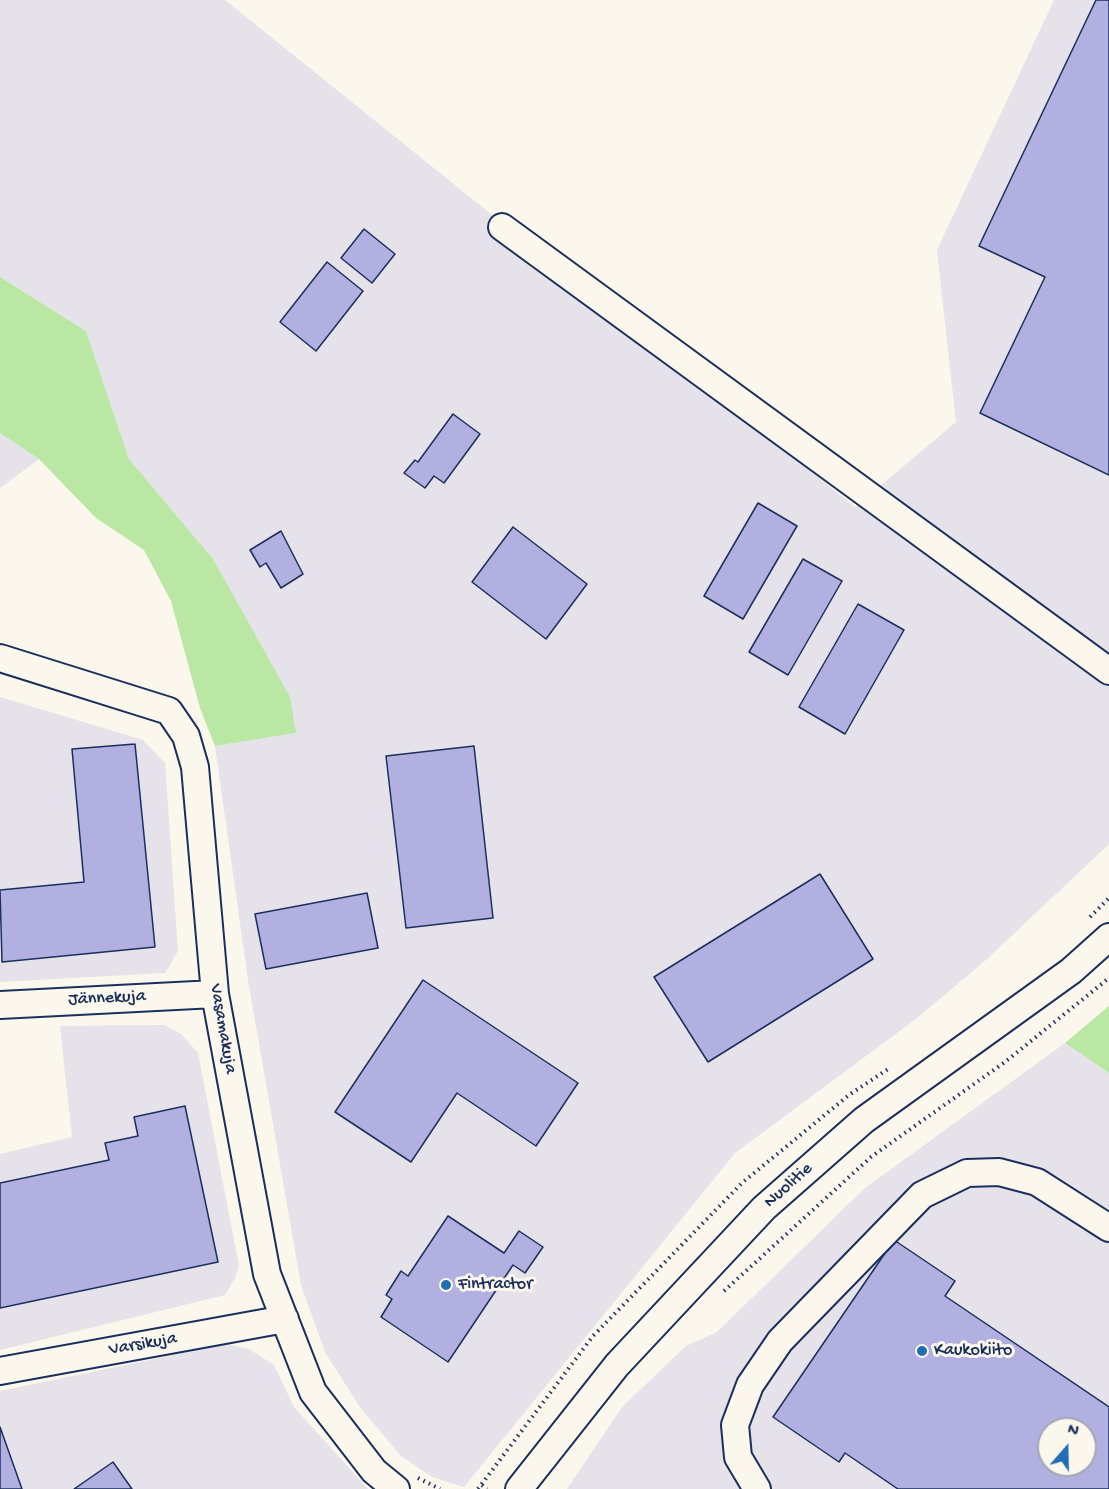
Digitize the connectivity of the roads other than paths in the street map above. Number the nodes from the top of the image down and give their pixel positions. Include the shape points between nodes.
1 (502, 227) dead end
2 (0, 658) edge
3 (1109, 671) edge
4 (1109, 937) edge
5 (214, 994) junction
6 (0, 1005) edge
7 (1109, 1228) edge
8 (285, 1319) junction
9 (0, 1371) edge
10 (396, 1489) edge
11 (519, 1489) edge
12 (757, 1489) edge

1 - 3 street
2 - 5 street, Vasamakuja via 169,711 186,736 195,767
4 - 11 street, Nuolitie via 1071,971 864,1120 764,1208 617,1365
5 - 6 street, Jännekuja
5 - 8 street, Vasamakuja via 267,1274
7 - 12 street via 1037,1182 999,1172 967,1173 922,1195 780,1341 750,1384 735,1425 738,1457
8 - 9 street, Varsikuja
8 - 10 street, Vasamakuja via 313,1392 374,1471

